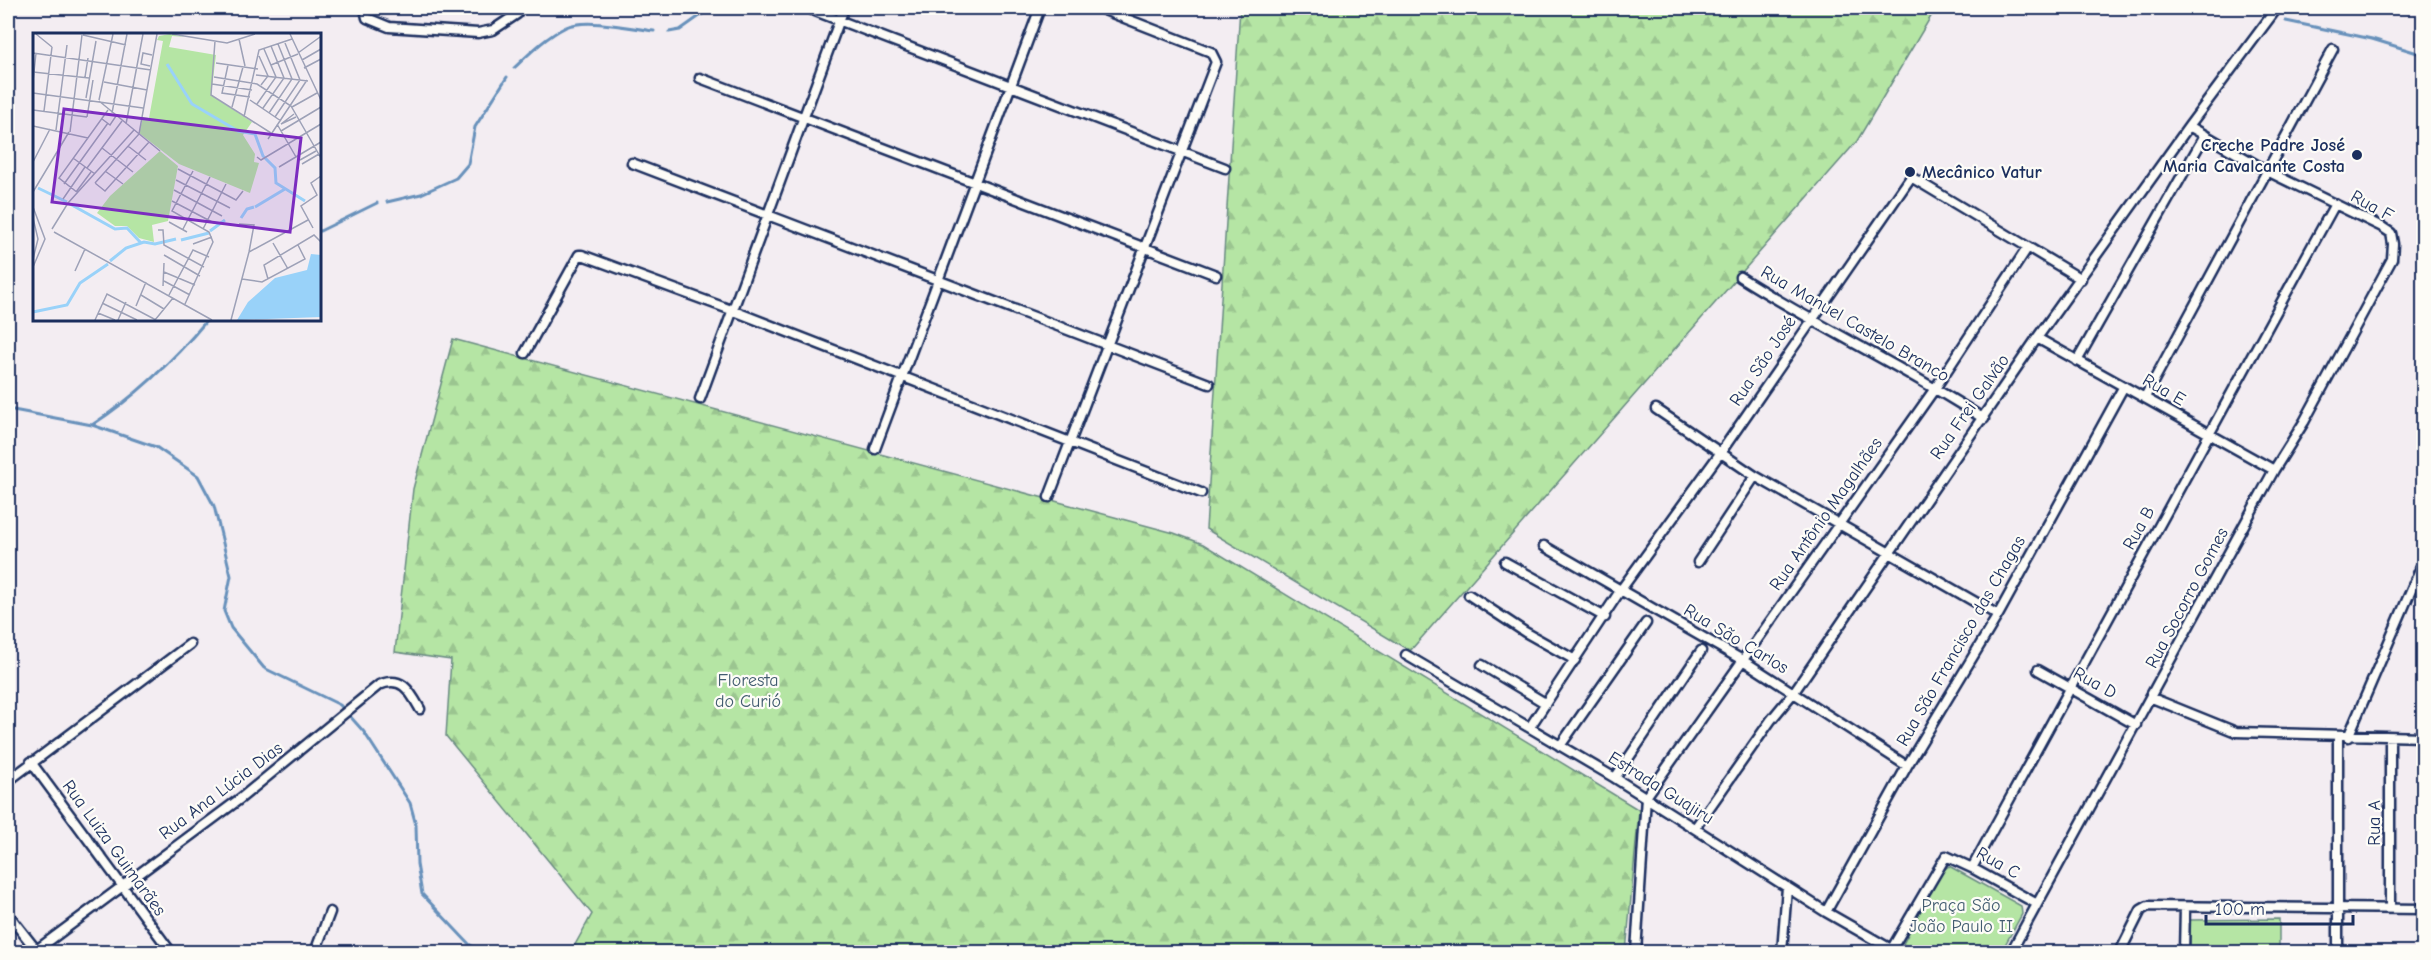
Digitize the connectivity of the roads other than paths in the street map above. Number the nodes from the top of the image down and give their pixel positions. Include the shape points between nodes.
1 (365, 8) edge
2 (807, 8) edge
3 (844, 8) edge
4 (1040, 8) edge
5 (1099, 8) edge
6 (2277, 8) edge
7 (517, 14) dead end
8 (839, 20) junction
9 (2334, 49) dead end
10 (700, 78) dead end
11 (1011, 86) junction
12 (802, 117) junction
13 (2189, 126) junction
14 (2205, 135) junction
15 (1182, 151) junction
16 (632, 163) dead end
17 (1225, 168) dead end
18 (2269, 172) junction
19 (974, 183) junction
20 (2335, 204) junction
21 (766, 214) junction
22 (1145, 248) junction
23 (2028, 248) junction
24 (2392, 259) joint
25 (1216, 275) dead end
26 (1740, 277) dead end
27 (2081, 279) junction
28 (938, 280) junction
29 (734, 311) junction
30 (1811, 320) junction
31 (2037, 338) junction
32 (1107, 345) junction
33 (525, 353) dead end
34 (2078, 361) junction
35 (902, 378) junction
36 (1209, 384) dead end
37 (2124, 386) junction
38 (1936, 387) junction
39 (2145, 397) junction
40 (700, 399) dead end
41 (1656, 409) dead end
42 (1984, 419) junction
43 (2209, 435) junction
44 (1070, 443) junction
45 (874, 449) dead end
46 (1721, 452) junction
47 (2274, 470) junction
48 (1755, 476) junction
49 (1201, 493) dead end
50 (1049, 497) dead end
51 (1839, 524) junction
52 (1544, 546) dead end
53 (1889, 551) junction
54 (2424, 560) edge
55 (1506, 562) dead end
56 (1698, 562) dead end
57 (1620, 591) junction
58 (1469, 595) dead end
59 (1998, 615) junction
60 (1605, 617) junction
61 (1646, 623) dead end
62 (190, 644) dead end
63 (1701, 651) dead end
64 (1406, 655) dead end
65 (1575, 660) junction
66 (1744, 661) junction
67 (1482, 665) dead end
68 (2038, 670) dead end
69 (2069, 687) junction
70 (1794, 692) junction
71 (2152, 698) junction
72 (1545, 703) junction
73 (420, 709) dead end
74 (2136, 725) junction
75 (1530, 727) junction
76 (2338, 736) junction
77 (2348, 736) junction
78 (2390, 737) junction
79 (2424, 738) edge
80 (1560, 746) junction
81 (31, 762) junction
82 (1907, 766) junction
83 (1615, 778) junction
84 (8, 781) edge
85 (1646, 797) junction
86 (1695, 828) junction
87 (1972, 867) junction
88 (121, 886) junction
89 (1787, 887) junction
90 (2037, 904) junction
91 (2185, 907) junction
92 (2390, 908) junction
93 (2339, 909) junction
94 (2424, 909) edge
95 (330, 912) dead end
96 (1826, 912) junction
97 (8, 914) edge
98 (1894, 951) edge
99 (36, 952) edge
100 (169, 952) edge
101 (315, 952) edge
102 (1636, 952) edge
103 (1782, 952) edge
104 (2011, 952) edge
105 (2120, 952) edge
106 (2184, 952) edge
107 (2338, 952) edge

1 - 7 street via 368,18 389,27 478,33 492,30
2 - 8 street
3 - 8 street
4 - 11 street
5 - 15 street via 1216,57
6 - 13 street, Rua Frei Galvão
8 - 11 street
8 - 12 street
9 - 18 street
10 - 12 street
11 - 15 street
11 - 19 street
12 - 19 street
12 - 21 street
13 - 14 street, Rua F
13 - 27 street, Rua Frei Galvão
14 - 18 street, Rua F
14 - 34 street
15 - 17 street
15 - 22 street
16 - 21 street
18 - 20 street, Rua F
18 - 39 street
19 - 22 street
19 - 28 street
20 - 24 street, Rua F via 2391,233
20 - 43 street, Rua B
21 - 28 street
21 - 29 street
22 - 25 street
22 - 32 street
23 - 27 street, Rua São José
23 - 30 street, Rua São José via 1911,177
23 - 38 street, Rua Antônio Magalhães
24 - 47 street, Rua Socorro Gomes
26 - 30 street, Rua Manuel Castelo Branco
27 - 31 street, Rua Frei Galvão
28 - 32 street
28 - 35 street
29 - 33 street via 579,255
29 - 35 street
29 - 40 street
30 - 38 street, Rua Manuel Castelo Branco
30 - 46 street, Rua São José
31 - 34 street, Rua E
31 - 42 street, Rua Frei Galvão
32 - 36 street
32 - 44 street
34 - 37 street, Rua E
35 - 44 street
35 - 45 street
37 - 39 street, Rua E
37 - 59 street, Rua São Francisco das Chagas
38 - 42 street, Rua Manuel Castelo Branco
38 - 51 street, Rua Antônio Magalhães
39 - 43 street, Rua E
41 - 46 street
42 - 53 street, Rua Frei Galvão
43 - 47 street, Rua E
43 - 69 street, Rua B
44 - 49 street
44 - 50 street
46 - 48 street
46 - 57 street, Rua São José
47 - 71 street, Rua Socorro Gomes
48 - 51 street
48 - 56 street
51 - 53 street
51 - 66 street, Rua Antônio Magalhães
52 - 57 street, Rua São Carlos
53 - 59 street
53 - 70 street, Rua Frei Galvão
54 - 77 street
55 - 60 street
57 - 60 street, Rua São José
57 - 66 street, Rua São Carlos
58 - 65 street
59 - 82 street, Rua São Francisco das Chagas
60 - 65 street, Rua São José
61 - 80 street
62 - 81 street
63 - 83 street
64 - 75 street, Estrada Guajiru
65 - 72 street, Rua São José
66 - 70 street, Rua São Carlos
66 - 85 street, Rua Antônio Magalhães
67 - 72 street
68 - 69 street, Rua D
69 - 74 street, Rua D
69 - 87 street, Rua B
70 - 82 street, Rua São Carlos
70 - 86 street, Rua Frei Galvão
71 - 74 street, Rua Socorro Gomes
71 - 76 street via 2236,732
72 - 75 street, Rua São José
73 - 88 street, Rua Ana Lúcia Dias via 405,685 393,681 379,685 266,778
74 - 90 street, Rua Socorro Gomes
75 - 80 street, Estrada Guajiru
76 - 77 street
76 - 93 street
77 - 78 street
78 - 79 street
78 - 92 street, Rua A
80 - 83 street, Estrada Guajiru
81 - 84 street
81 - 88 street, Rua Luiza Guimarães
82 - 96 street, Rua São Francisco das Chagas
83 - 85 street, Estrada Guajiru
85 - 86 street, Estrada Guajiru
85 - 102 street
86 - 89 street, Estrada Guajiru
87 - 90 street, Rua C
87 - 98 street, Rua C via 1948,856 1942,859
88 - 99 street, Rua Ana Lúcia Dias
88 - 100 street, Rua Luiza Guimarães
89 - 96 street, Estrada Guajiru
89 - 103 street
90 - 104 street, Rua Socorro Gomes
91 - 93 street
91 - 105 street via 2148,906 2141,910
91 - 106 street
92 - 93 street
92 - 94 street
93 - 107 street
95 - 101 street
96 - 98 street, Estrada Guajiru
97 - 99 street

